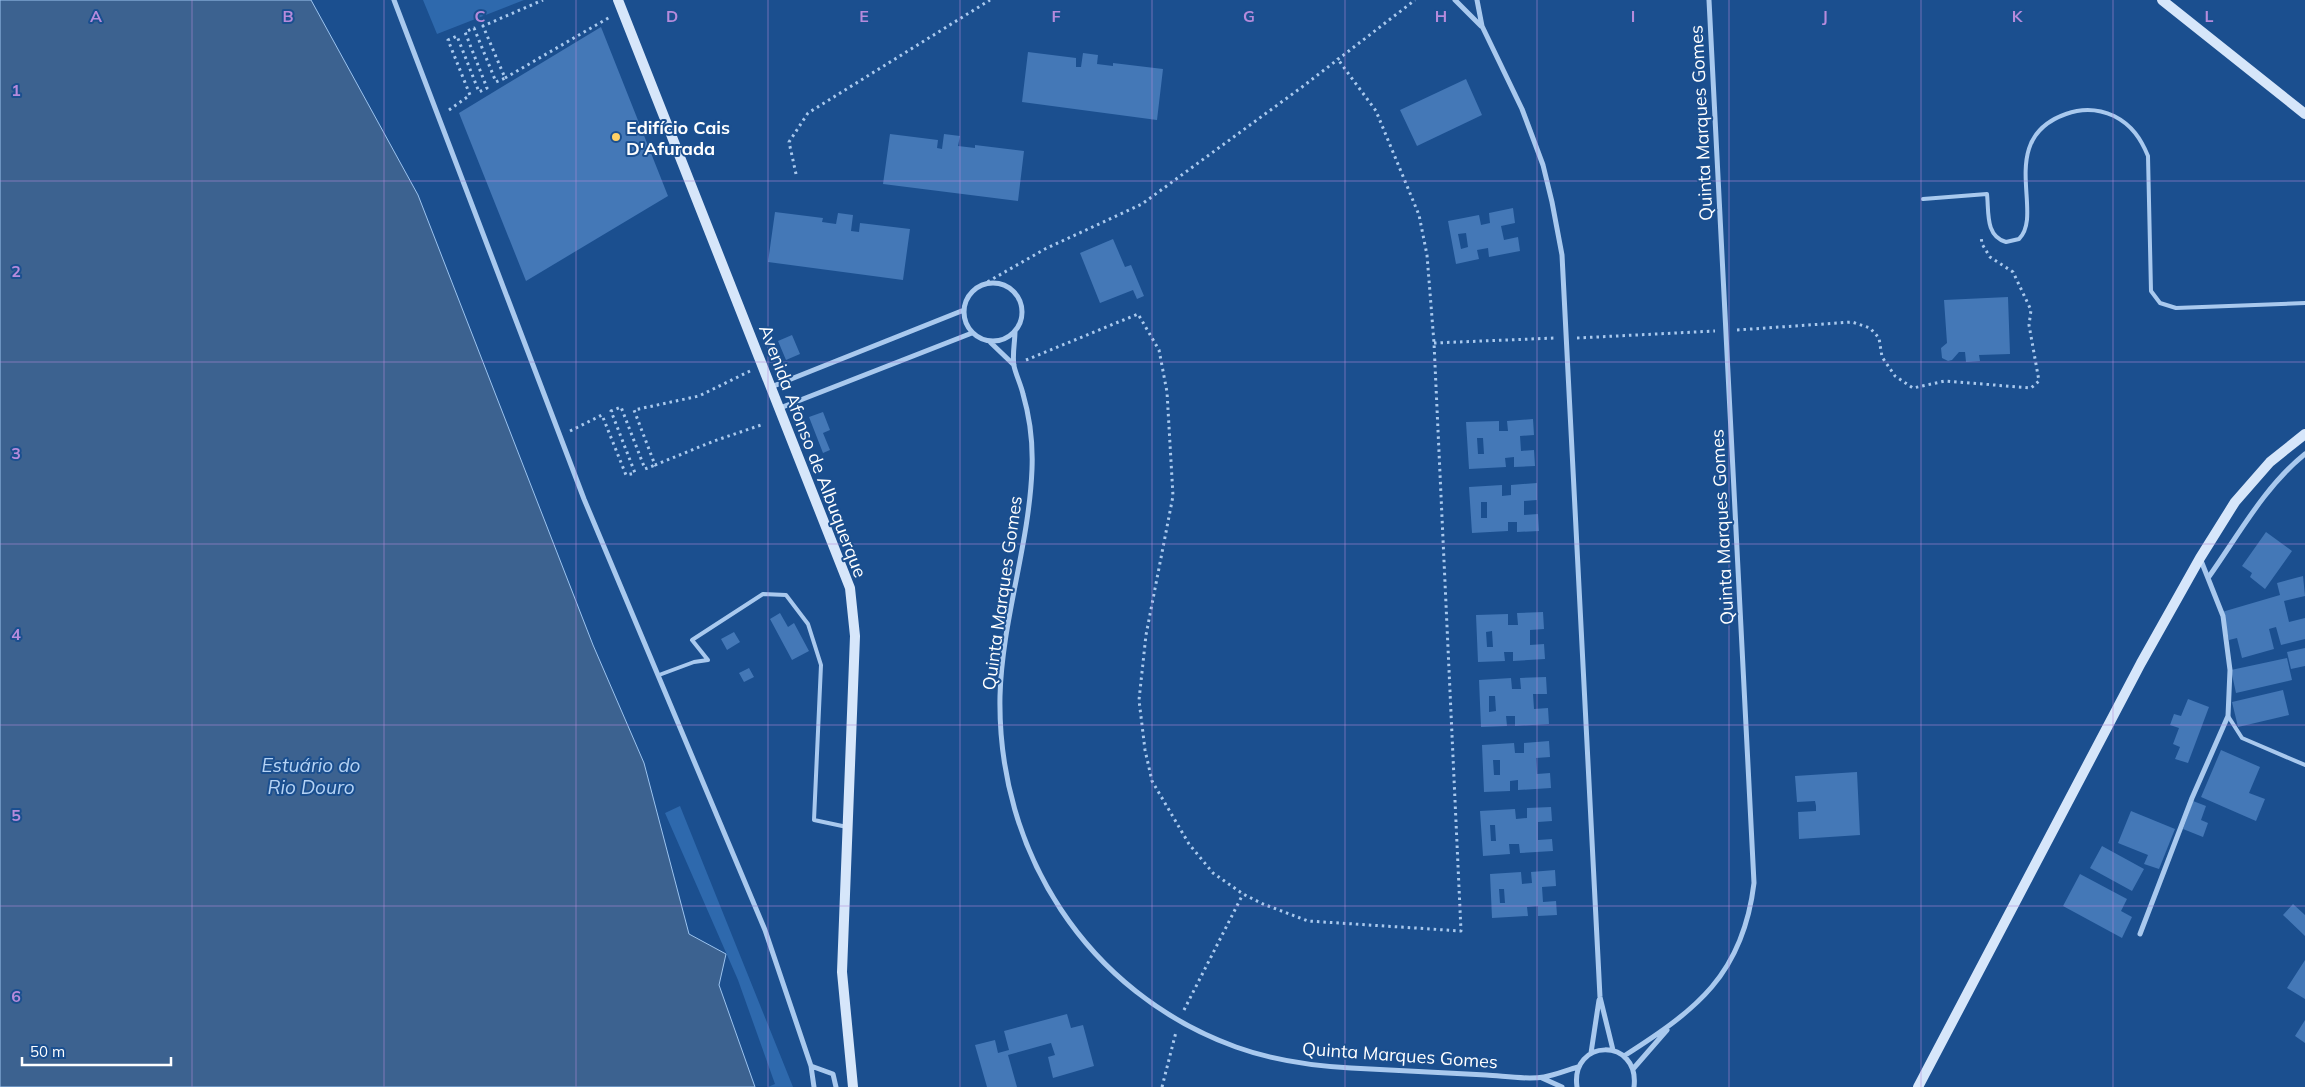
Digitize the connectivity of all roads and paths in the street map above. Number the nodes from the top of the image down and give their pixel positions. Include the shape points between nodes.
1 (394, 0) edge
2 (543, 0) edge
3 (618, 0) edge
4 (990, 0) edge
5 (1415, 0) edge
6 (1455, 0) edge
7 (1476, 0) edge
8 (1709, 0) edge
9 (2162, 0) edge
10 (622, 11) junction
11 (1482, 26) junction
12 (1337, 58) junction
13 (505, 78) junction
14 (2305, 114) edge
15 (438, 118) junction
16 (796, 174) dead end
17 (1923, 199) dead end
18 (1989, 217) junction
19 (982, 285) junction
20 (2305, 302) edge
21 (964, 310) junction
22 (1015, 331) junction
23 (1726, 331) junction
24 (972, 333) junction
25 (1567, 338) junction
26 (989, 341) junction
27 (1434, 343) junction
28 (762, 365) junction
29 (1014, 365) junction
30 (771, 387) junction
31 (780, 408) junction
32 (764, 424) dead end
33 (2305, 434) edge
34 (561, 435) junction
35 (2305, 454) edge
36 (655, 465) junction
37 (2200, 558) junction
38 (2208, 578) junction
39 (659, 675) junction
40 (2228, 716) junction
41 (2305, 765) edge
42 (847, 828) junction
43 (1243, 894) junction
44 (2140, 934) dead end
45 (1600, 997) junction
46 (1179, 1020) junction
47 (1671, 1026) junction
48 (1613, 1050) junction
49 (1591, 1053) junction
50 (1624, 1056) junction
51 (811, 1066) junction
52 (1578, 1067) junction
53 (1633, 1069) junction
54 (1542, 1078) junction
55 (814, 1087) edge
56 (836, 1087) edge
57 (853, 1087) edge
58 (1162, 1087) edge
59 (1562, 1087) edge
60 (1577, 1087) edge
61 (1634, 1087) edge
62 (1918, 1087) edge

1 - 15 street
2 - 13 path via 483,26
3 - 10 main road, Avenida Afonso de Albuquerque
4 - 16 path via 808,113 789,142
5 - 12 path
6 - 11 street
7 - 11 street
8 - 23 street, Quinta Marques Gomes
9 - 14 main road
10 - 13 path
10 - 28 main road, Avenida Afonso de Albuquerque
11 - 25 street via 1522,109 1548,183 1562,255
12 - 19 path via 1142,204 1045,249
12 - 27 path via 1376,111 1419,215 1427,255
13 - 15 path via 496,82 474,28 466,32 487,88 479,92 457,36 448,40 470,95
15 - 34 street
17 - 18 lane via 1987,194
18 - 20 lane via 1990,230 1999,240 2013,242 2019,239 2026,228 2026,158 2038,134 2060,116 2079,111 2100,111 2125,122 2135,132 2148,156 2151,291 2160,303 2176,308
18 - 23 path via 1979,222 1982,244 1990,257 2013,272 2031,310 2029,325 2039,381 2031,388 1946,381 1913,388 1895,376 1882,357 1879,338 1870,328 1852,322
19 - 21 street via 969,295
19 - 22 street, Quinta Marques Gomes via 1001,284 1016,295 1022,313
21 - 24 street
21 - 30 street
22 - 26 street via 1008,337
22 - 29 street, Quinta Marques Gomes
23 - 25 path
23 - 47 street, Quinta Marques Gomes via 1754,883 1749,913 1735,954 1705,995
24 - 26 street, Quinta Marques Gomes
24 - 31 street
25 - 27 path
25 - 45 street
26 - 29 street, Quinta Marques Gomes
27 - 43 path via 1461,931 1308,921
28 - 30 main road, Avenida Afonso de Albuquerque
28 - 36 path via 699,396 634,410
29 - 43 path via 1138,314 1159,350 1167,392 1172,496 1146,635 1140,700 1145,750 1152,781 1189,844 1213,873
29 - 46 street, Quinta Marques Gomes via 1024,398 1032,455 1029,501 1001,677 1001,737 1011,799 1029,853 1075,930 1113,973
30 - 31 main road, Avenida Afonso de Albuquerque
31 - 42 main road, Avenida Afonso de Albuquerque via 846,574 853,603 855,636
32 - 36 path
33 - 37 main road via 2270,462 2235,502
34 - 36 path via 602,415 626,475 635,473 611,411 620,408 645,469
34 - 39 street via 584,499
35 - 38 street via 2287,469 2262,500
37 - 38 street
37 - 62 main road
38 - 40 street via 2223,616 2230,670
39 - 42 lane via 708,660 692,640 763,594 786,595 808,624 821,664 814,820
39 - 51 street via 765,930
40 - 41 lane via 2242,738
40 - 44 street via 2192,798
42 - 57 main road, Avenida Afonso de Albuquerque via 842,972
43 - 46 path
45 - 48 street
45 - 49 street
46 - 54 street, Quinta Marques Gomes via 1236,1047 1301,1062 1333,1067
46 - 58 path
47 - 50 street, Quinta Marques Gomes
47 - 53 street, Quinta Marques Gomes
48 - 49 street
48 - 50 street
49 - 52 street
50 - 53 street
51 - 55 street
51 - 56 street via 833,1074
52 - 54 street, Quinta Marques Gomes
52 - 60 street
53 - 61 street
54 - 59 street, Quinta Marques Gomes

